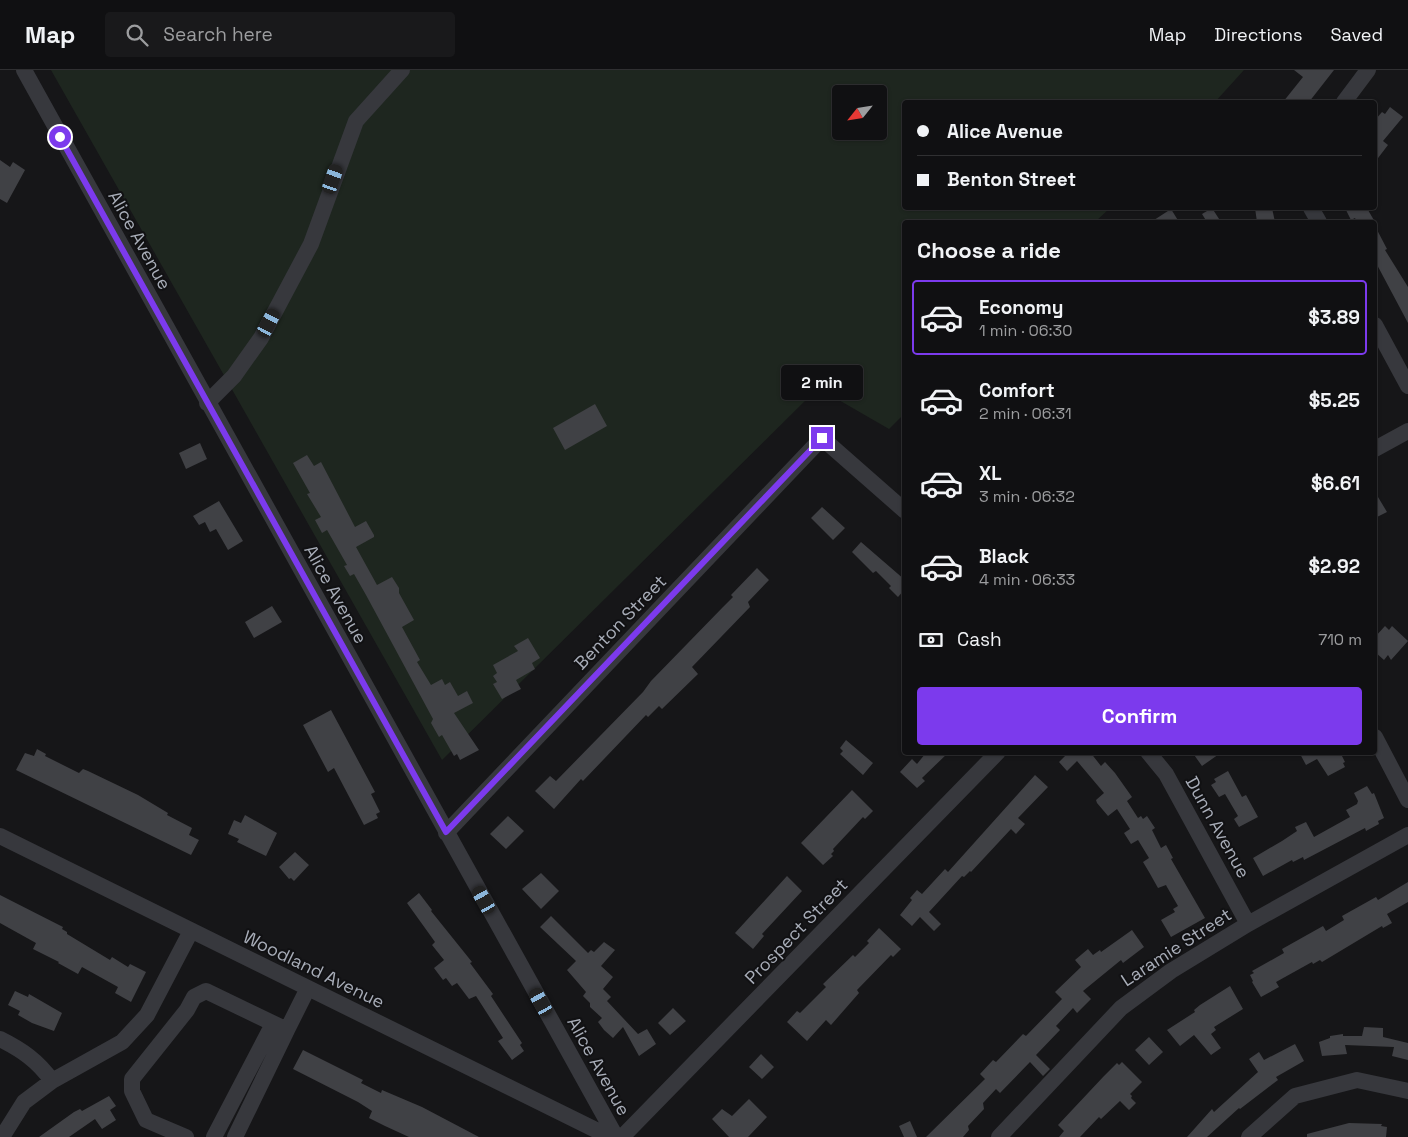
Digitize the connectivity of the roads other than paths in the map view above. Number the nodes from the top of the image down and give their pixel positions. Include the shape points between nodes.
1 (24, 70) edge
2 (402, 70) edge
3 (1368, 70) edge
4 (1346, 100) edge
5 (1377, 329) edge
6 (1408, 386) edge
7 (207, 404) junction
8 (1408, 431) edge
9 (1377, 448) edge
10 (902, 508) edge
11 (1377, 741) edge
12 (995, 755) edge
13 (1150, 755) edge
14 (1408, 800) edge
15 (446, 832) junction
16 (1408, 835) edge
17 (0, 836) edge
18 (1248, 924) junction
19 (191, 931) junction
20 (308, 988) junction
21 (280, 1027) junction
22 (0, 1038) edge
23 (52, 1081) junction
24 (1408, 1091) edge
25 (2, 1137) edge
26 (186, 1137) edge
27 (214, 1137) edge
28 (235, 1137) edge
29 (610, 1137) edge
30 (616, 1137) edge
31 (622, 1137) edge
32 (999, 1137) edge
33 (1249, 1137) edge

1 - 7 street, Alice Avenue
2 - 7 street via 356,121 307,252 261,338 234,376
3 - 4 street
5 - 6 street
7 - 15 street, Alice Avenue
8 - 9 street
10 - 15 street, Benton Street via 822,438
11 - 14 street
12 - 31 street, Prospect Street
13 - 18 street, Dunn Avenue via 1166,774
15 - 30 street, Alice Avenue
16 - 18 street, Laramie Street
17 - 19 street, Woodland Avenue
18 - 32 street, Laramie Street via 1171,971 1120,1008
19 - 20 street, Woodland Avenue
19 - 23 street via 146,1015 122,1042
20 - 21 street
20 - 29 street, Woodland Avenue
21 - 26 street via 206,991 194,997 132,1079 132,1091 146,1120
21 - 27 street
21 - 28 street
22 - 23 street via 20,1048 41,1065
23 - 25 street via 24,1102
24 - 33 street via 1356,1080 1295,1096

